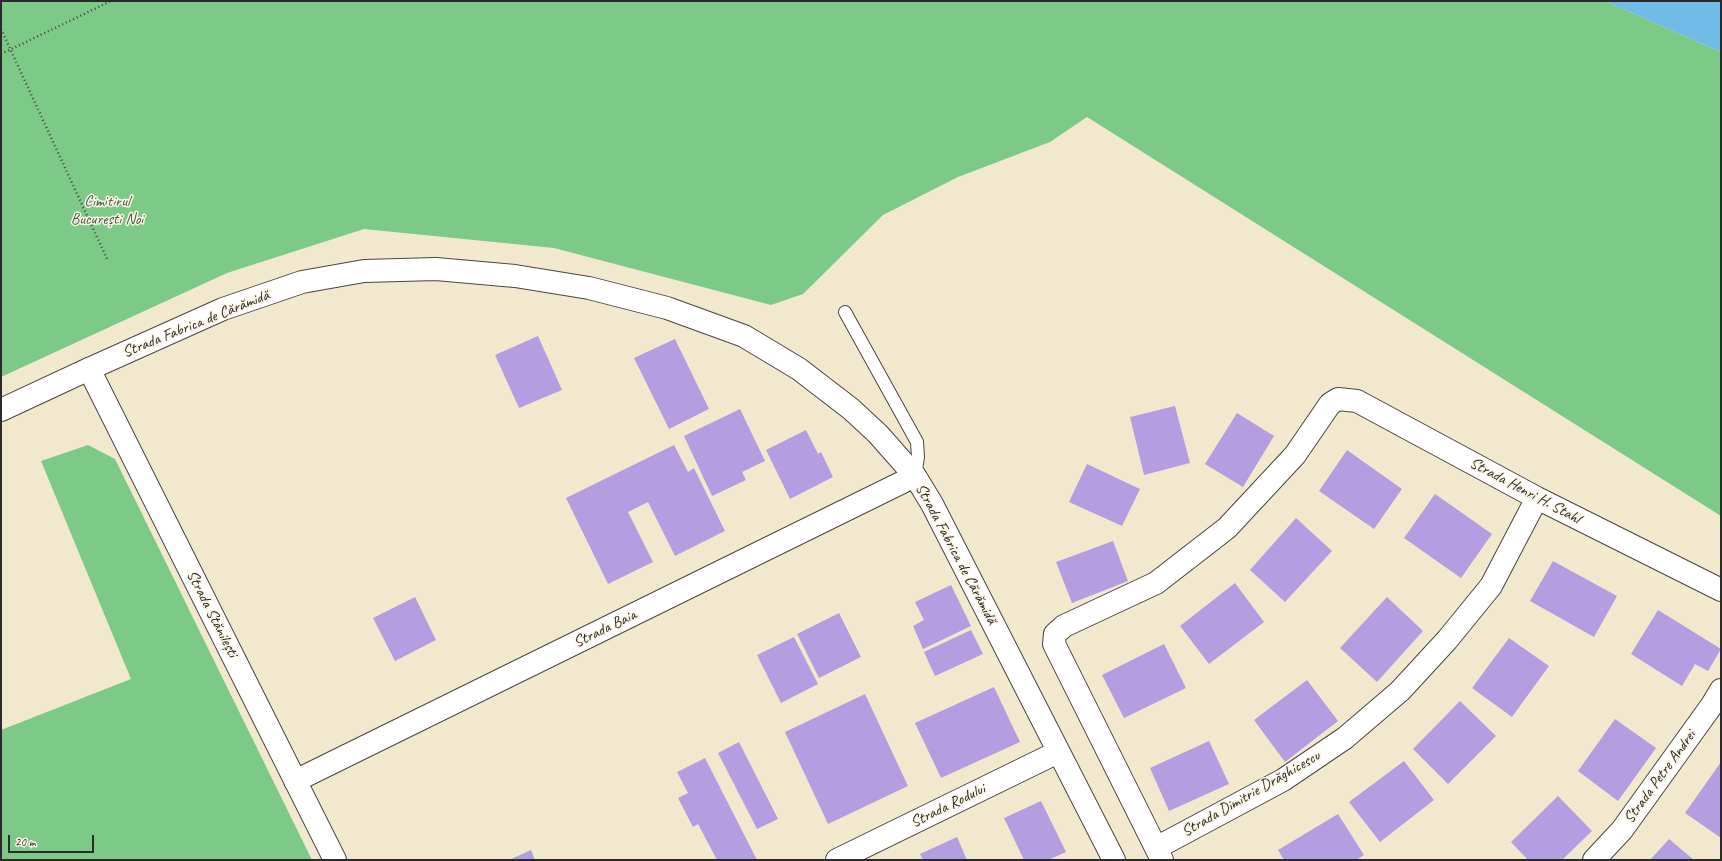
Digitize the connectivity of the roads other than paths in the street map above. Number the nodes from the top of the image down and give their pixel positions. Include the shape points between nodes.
1 (845, 312) dead end
2 (88, 369) junction
3 (1, 410) edge
4 (915, 476) junction
5 (1537, 498) junction
6 (1721, 590) edge
7 (1721, 690) edge
8 (1058, 752) junction
9 (295, 781) junction
10 (1159, 854) edge
11 (334, 860) edge
12 (837, 860) edge
13 (1114, 860) edge
14 (1594, 860) edge

1 - 4 lane via 917,442
2 - 3 street, Strada Fabrica de Cărămidă
2 - 4 street, Strada Fabrica de Cărămidă via 223,309 302,282 364,271 436,269 515,276 589,288 660,306 744,336 799,368 834,395 878,434
2 - 9 street, Strada Stănilești
4 - 8 street, Strada Fabrica de Cărămidă via 932,504
4 - 9 street, Strada Baia
5 - 6 street, Strada Henri H. Stahl
5 - 10 street, Strada Dimitrie Drăghicescu via 1490,586 1447,640 1400,691 1345,738 1283,780
5 - 10 street, Strada Henri H. Stahl via 1357,401 1338,399 1330,404 1295,455 1228,528 1156,583 1064,626 1055,634 1054,644
7 - 14 street, Strada Petre Andrei via 1622,830
8 - 12 street, Strada Rodului
8 - 13 street, Strada Fabrica de Cărămidă
9 - 11 street, Strada Stănilești

